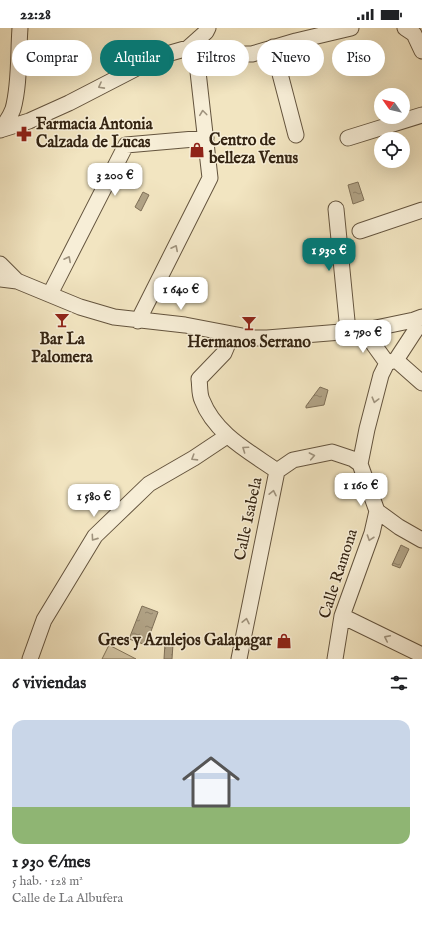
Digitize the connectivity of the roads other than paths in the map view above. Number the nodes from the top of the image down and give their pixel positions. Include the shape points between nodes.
1 (20, 28) edge
2 (351, 28) edge
3 (405, 28) edge
4 (207, 30) edge
5 (200, 40) edge
6 (211, 40) edge
7 (302, 40) edge
8 (422, 51) edge
9 (182, 53) edge
10 (196, 76) edge
11 (281, 76) edge
12 (422, 115) edge
13 (0, 130) edge
14 (296, 135) dead end
15 (206, 138) junction
16 (348, 138) dead end
17 (336, 209) dead end
18 (422, 210) edge
19 (360, 231) dead end
20 (0, 264) edge
21 (0, 279) edge
22 (17, 281) junction
23 (50, 294) junction
24 (418, 319) edge
25 (138, 321) junction
26 (366, 330) junction
27 (348, 331) junction
28 (232, 334) junction
29 (391, 361) junction
30 (422, 383) edge
31 (226, 436) junction
32 (360, 464) junction
33 (277, 471) junction
34 (377, 511) junction
35 (422, 540) edge
36 (342, 616) junction
37 (422, 655) edge
38 (30, 659) edge
39 (238, 659) edge
40 (334, 659) edge

1 - 13 street via 17,81 12,109
2 - 7 street
3 - 8 street via 414,34
4 - 5 street
4 - 6 street
9 -> 13 street via 160,56 69,103 29,121
15 -> 10 street
11 - 14 street
12 - 16 street
23 -> 15 street via 126,145
25 -> 15 street via 210,178
17 - 27 street
18 - 19 street
20 - 22 street
21 - 22 street
22 - 23 street
23 - 25 street via 80,307
24 - 26 street
24 - 29 street via 415,331
25 - 28 street via 185,325
26 - 27 street
26 - 29 street via 374,346
27 - 28 street via 268,338
28 - 31 street, Calle Isabela via 224,353 199,379 202,400
29 - 30 street
29 -> 32 street via 381,375
33 -> 31 street, Calle Isabela
31 -> 38 street via 149,484 95,536 44,620
33 -> 32 street via 293,460 332,452
32 - 34 street
39 -> 33 street, Calle Isabela
34 - 35 street
34 -> 36 street, Calle Ramona
37 -> 36 street
36 - 40 street, Calle Ramona

